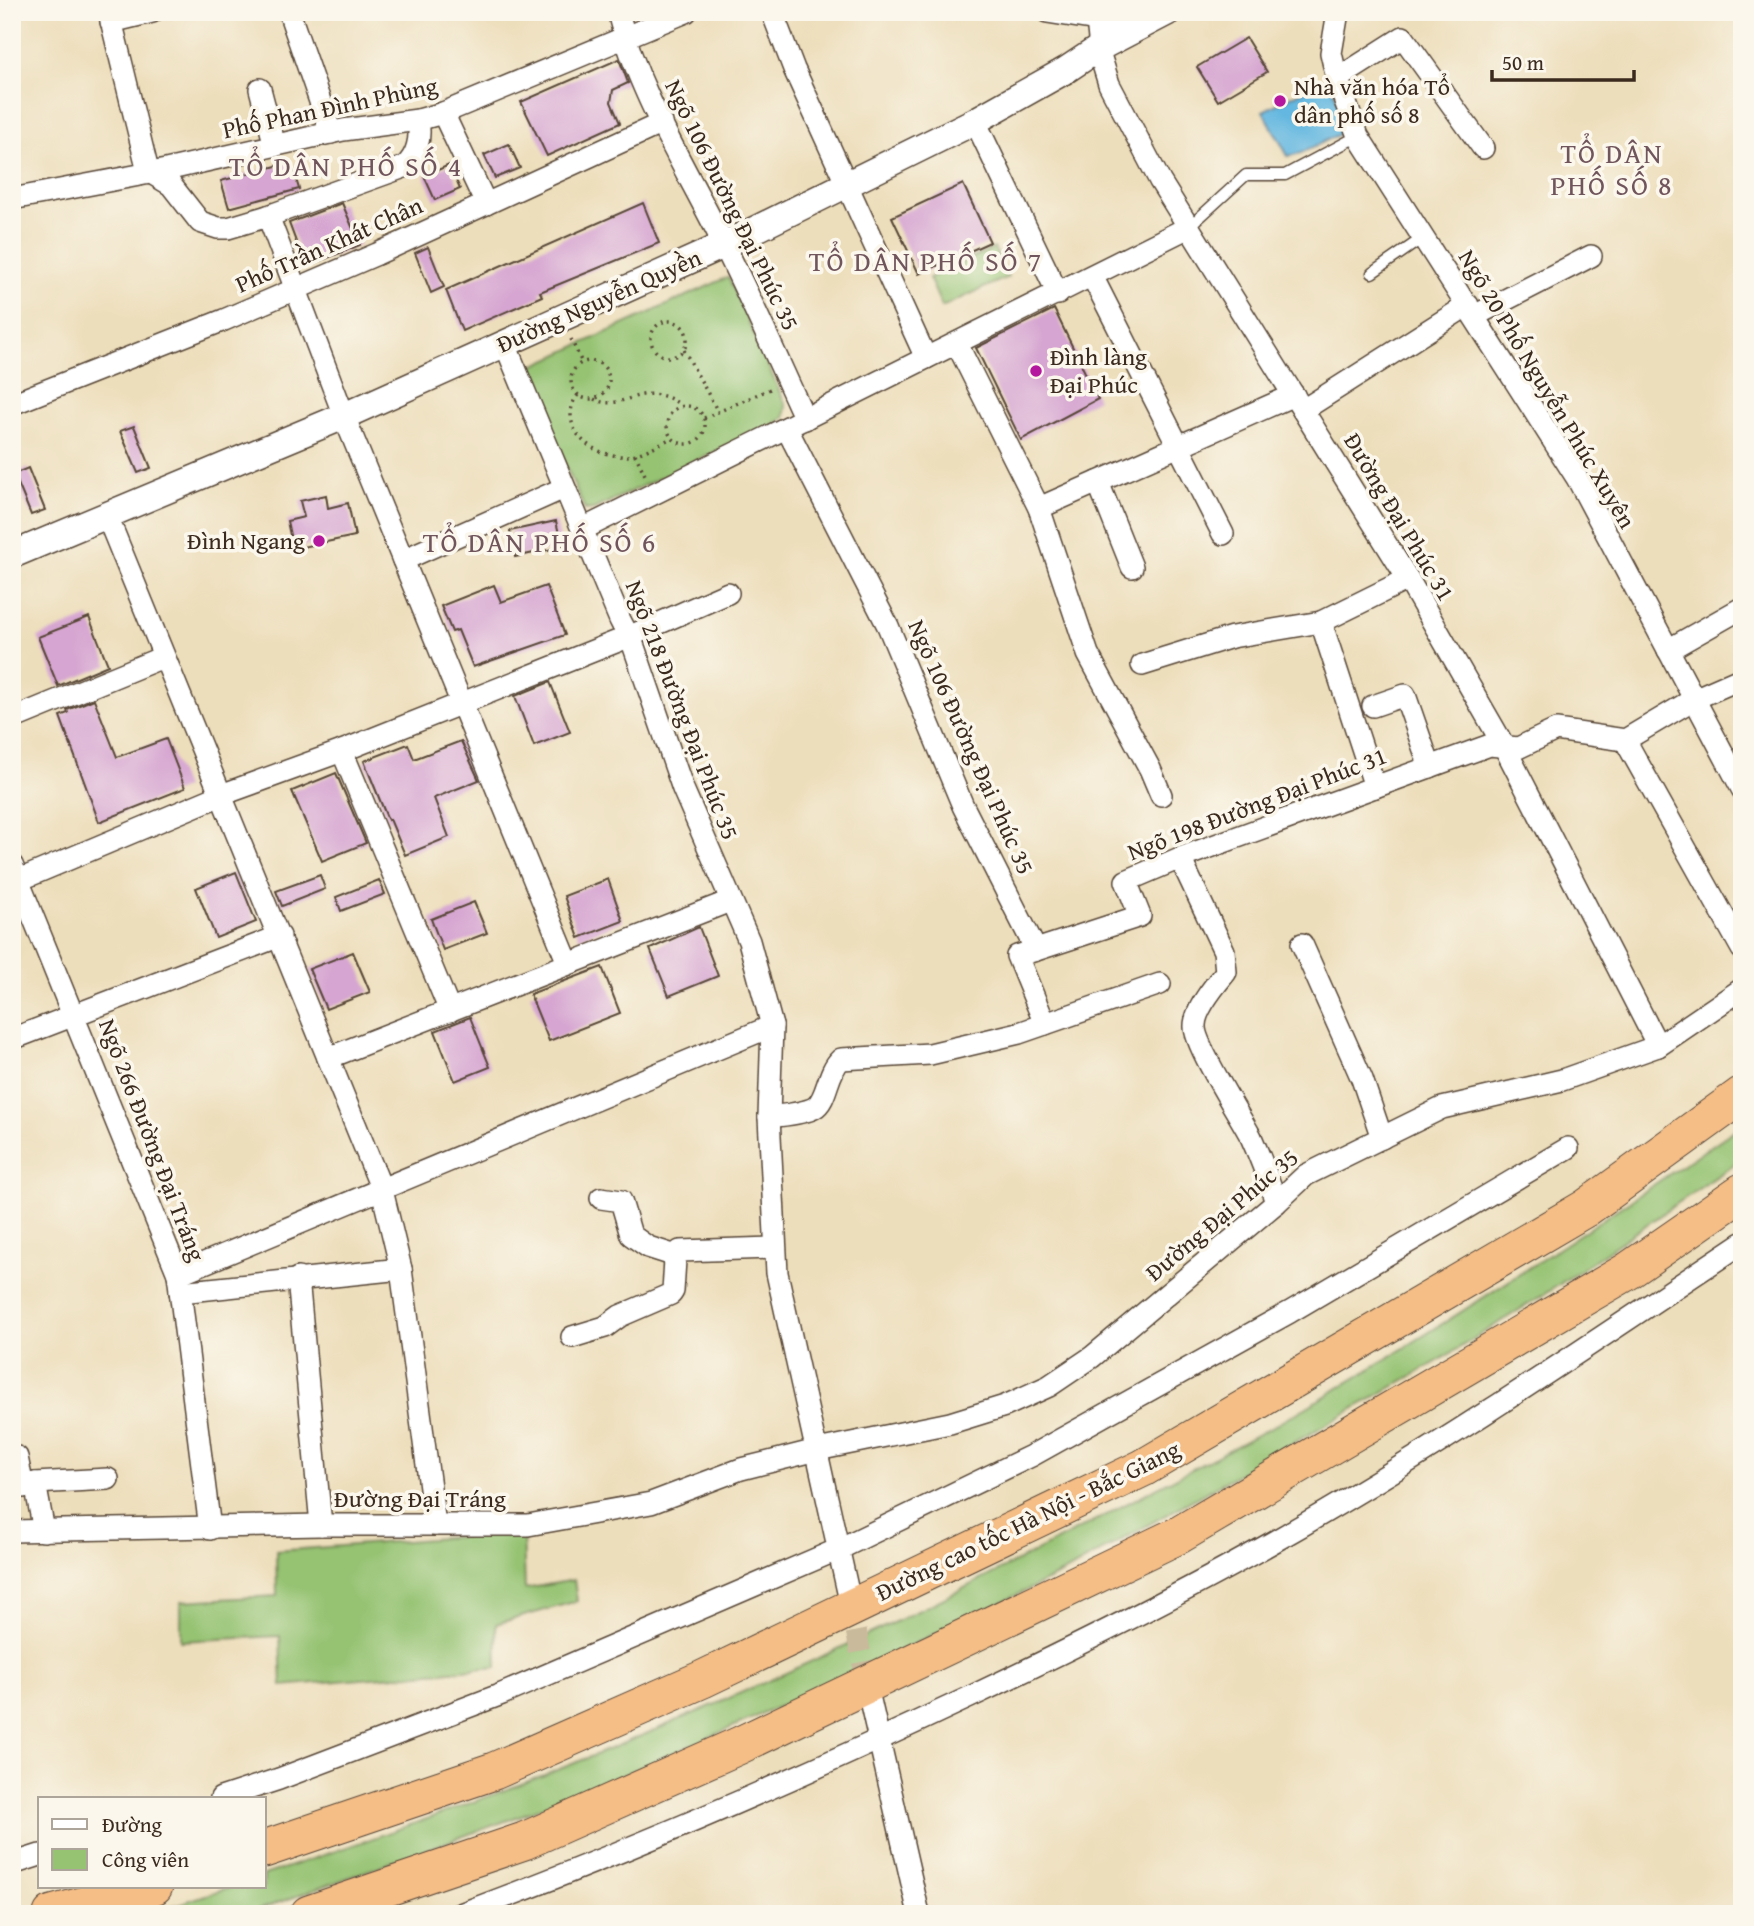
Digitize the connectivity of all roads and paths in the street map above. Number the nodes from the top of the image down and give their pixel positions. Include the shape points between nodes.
1 (152, 12) edge
2 (289, 12) edge
3 (618, 12) edge
4 (686, 12) edge
5 (772, 12) edge
6 (1047, 12) edge
7 (1338, 12) edge
8 (1168, 13) edge
9 (1098, 16) edge
10 (110, 17) edge
11 (625, 40) junction
12 (1099, 48) junction
13 (1066, 70) junction
14 (1337, 79) junction
15 (260, 89) dead end
16 (443, 113) junction
17 (418, 120) junction
18 (975, 121) junction
19 (662, 123) junction
20 (331, 133) junction
21 (1358, 136) junction
22 (275, 146) junction
23 (1483, 148) dead end
24 (148, 172) junction
25 (848, 183) junction
26 (12, 200) edge
27 (486, 204) junction
28 (268, 216) junction
29 (1189, 227) junction
30 (1424, 237) junction
31 (724, 245) junction
32 (1591, 256) dead end
33 (1372, 273) dead end
34 (1093, 276) junction
35 (296, 289) junction
36 (1058, 294) junction
37 (1471, 311) junction
38 (571, 339) dead end
39 (505, 344) junction
40 (957, 344) junction
41 (684, 349) junction
42 (926, 359) junction
43 (582, 363) junction
44 (776, 386) dead end
45 (578, 395) junction
46 (594, 399) junction
47 (1298, 402) junction
48 (12, 404) edge
49 (682, 406) junction
50 (718, 412) junction
51 (344, 416) junction
52 (704, 418) junction
53 (796, 424) junction
54 (672, 438) junction
55 (1179, 446) junction
56 (635, 454) junction
57 (1098, 482) junction
58 (649, 483) dead end
59 (564, 488) junction
60 (1039, 508) junction
61 (107, 516) junction
62 (583, 529) junction
63 (1223, 534) dead end
64 (12, 555) edge
65 (403, 560) junction
66 (1132, 567) dead end
67 (1408, 579) junction
68 (728, 593) dead end
69 (1742, 608) edge
70 (1321, 622) junction
71 (628, 637) junction
72 (1668, 650) junction
73 (163, 657) junction
74 (1142, 664) dead end
75 (1742, 678) edge
76 (1694, 699) junction
77 (461, 702) junction
78 (1373, 706) dead end
79 (12, 719) edge
80 (1625, 740) junction
81 (1504, 746) junction
82 (342, 751) junction
83 (1430, 766) junction
84 (1375, 787) junction
85 (1742, 789) edge
86 (221, 795) junction
87 (1161, 795) dead end
88 (1180, 858) junction
89 (14, 876) edge
90 (730, 901) junction
91 (279, 936) junction
92 (1302, 944) dead end
93 (1742, 949) edge
94 (1036, 950) junction
95 (568, 963) junction
96 (1160, 984) dead end
97 (1742, 989) edge
98 (450, 1011) junction
99 (74, 1014) junction
100 (1045, 1024) junction
101 (772, 1026) junction
102 (12, 1039) edge
103 (1658, 1046) junction
104 (328, 1058) junction
105 (1742, 1095) edge
106 (769, 1118) junction
107 (1382, 1138) junction
108 (1568, 1148) dead end
109 (382, 1190) junction
110 (1742, 1192) edge
111 (601, 1198) dead end
112 (1276, 1203) junction
113 (1742, 1243) edge
114 (775, 1248) junction
115 (676, 1256) junction
116 (401, 1269) junction
117 (298, 1278) junction
118 (179, 1283) junction
119 (572, 1336) dead end
120 (817, 1450) junction
121 (17, 1457) dead end
122 (108, 1479) dead end
123 (36, 1483) junction
124 (321, 1525) junction
125 (435, 1525) junction
126 (210, 1529) junction
127 (12, 1531) edge
128 (44, 1531) junction
129 (839, 1549) junction
130 (850, 1601) tunnel mouth
131 (870, 1700) tunnel mouth
132 (880, 1740) junction
133 (224, 1797) edge
134 (266, 1848) edge
135 (38, 1856) edge
136 (12, 1864) edge
137 (147, 1888) edge
138 (52, 1914) edge
139 (309, 1914) edge
140 (460, 1914) edge
141 (919, 1914) edge

1 - 10 street
2 - 20 street
3 - 11 street, Ngõ 106 Đường Đại Phúc 35
4 - 11 street, Phố Phan Đình Phùng
5 - 25 street
6 - 9 street
7 - 14 street, Ngõ 20 Phố Nguyễn Phúc Xuyên via 1331,53
8 - 9 street
8 - 12 street, Đường Nguyễn Quyền
9 - 12 street, Đường Đại Phúc 31
9 - 13 street
10 - 24 street
11 - 16 street, Phố Phan Đình Phùng
11 - 19 street, Ngõ 106 Đường Đại Phúc 35
12 - 13 street, Đường Nguyễn Quyền
12 - 29 street, Đường Đại Phúc 31 via 1109,84
13 - 18 street, Đường Nguyễn Quyền
14 - 21 street, Ngõ 20 Phố Nguyễn Phúc Xuyên
14 - 23 street via 1403,37
15 - 22 street
16 - 17 street, Phố Phan Đình Phùng
16 - 27 street
17 - 20 street, Phố Phan Đình Phùng
17 - 28 street via 417,150 404,167
18 - 25 street, Đường Nguyễn Quyền
18 - 36 street
19 - 27 street, Phố Trần Khát Chân
19 - 31 street, Ngõ 106 Đường Đại Phúc 35
20 - 22 street, Phố Phan Đình Phùng
21 - 29 lane via 1285,175 1245,175
21 - 30 street, Ngõ 20 Phố Nguyễn Phúc Xuyên
22 - 24 street, Phố Phan Đình Phùng
24 - 26 street, Phố Phan Đình Phùng
24 - 28 street via 171,185 195,217 209,226 228,228
25 - 31 street, Đường Nguyễn Quyền
25 - 42 street
27 - 35 street, Phố Trần Khát Chân
28 - 35 street
29 - 34 street
29 - 47 street, Đường Đại Phúc 31
30 - 33 lane
30 - 37 street, Ngõ 20 Phố Nguyễn Phúc Xuyên
31 - 39 street, Đường Nguyễn Quyền
31 - 53 street, Ngõ 106 Đường Đại Phúc 35
32 - 37 street
34 - 36 street
34 - 55 street
35 - 48 street, Phố Trần Khát Chân
35 - 51 street
36 - 40 street
37 - 47 street
37 - 72 street, Ngõ 20 Phố Nguyễn Phúc Xuyên via 1577,478
38 - 43 path
39 - 51 street, Đường Nguyễn Quyền
39 - 59 street, Ngõ 218 Đường Đại Phúc 35
40 - 42 street
40 - 60 street
41 - 41 path via 688,337 681,325 669,321 656,327 651,337 656,351 670,357
41 - 50 path
42 - 53 street
43 - 45 path via 571,376
43 - 46 path via 597,362 608,375 604,392
44 - 50 path
45 - 46 path
45 - 56 path via 571,413 577,434 599,451
46 - 49 path via 614,402 653,393
47 - 55 street
47 - 67 street, Đường Đại Phúc 31
49 - 52 path via 694,407
49 - 54 path via 667,420
50 - 52 path
51 - 61 street, Đường Nguyễn Quyền
51 - 65 street
52 - 54 path via 705,430 696,441 683,444
53 - 62 street
53 - 94 street, Ngõ 106 Đường Đại Phúc 35 via 963,806
54 - 56 path
55 - 57 street
55 - 63 street
56 - 58 path
57 - 60 street
57 - 66 street
59 - 62 street, Ngõ 218 Đường Đại Phúc 35
59 - 65 street
60 - 87 street via 1088,654
61 - 64 street, Đường Nguyễn Quyền
61 - 73 street
62 - 71 street, Ngõ 218 Đường Đại Phúc 35
65 - 77 street
67 - 70 street
67 - 81 street, Đường Đại Phúc 31
68 - 71 street
69 - 72 street
70 - 74 street via 1232,637
70 - 84 street
71 - 77 street
71 - 90 street, Ngõ 218 Đường Đại Phúc 35
72 - 76 street, Ngõ 20 Phố Nguyễn Phúc Xuyên
73 - 79 street
73 - 86 street
75 - 76 street
76 - 80 street
76 - 85 street, Ngõ 20 Phố Nguyễn Phúc Xuyên
77 - 82 street
77 - 95 street
78 - 83 street via 1405,695
80 - 81 street, Ngõ 198 Đường Đại Phúc 31 via 1556,730 1518,748
80 - 93 street
81 - 83 street, Ngõ 198 Đường Đại Phúc 31 via 1490,745
81 - 103 street, Đường Đại Phúc 31
82 - 86 street
82 - 98 street
83 - 84 street, Ngõ 198 Đường Đại Phúc 31
84 - 88 street, Ngõ 198 Đường Đại Phúc 31
86 - 89 street
86 - 91 street
88 - 94 street, Ngõ 198 Đường Đại Phúc 31 via 1126,881 1140,916
88 - 112 street via 1224,951 1226,972 1196,1018 1194,1029 1250,1135
89 - 99 street, Ngõ 266 Đường Đại Tráng
90 - 95 street
90 - 101 street, Ngõ 218 Đường Đại Phúc 35 via 748,941
91 - 99 street
91 - 104 street
92 - 107 street via 1362,1079
94 - 100 street via 1017,956
95 - 98 street
96 - 100 street
97 - 103 street, Đường Đại Phúc 35
98 - 104 street
99 - 102 street
99 - 118 street, Ngõ 266 Đường Đại Tráng
100 - 106 street via 930,1054 841,1059 815,1107
101 - 106 street, Ngõ 218 Đường Đại Phúc 35
101 - 109 street
103 - 107 street, Đường Đại Phúc 35 via 1562,1080 1442,1108
104 - 109 street
105 - 134 highway, Đường cao tốc Hà Nội - Bắc Giang via 1587,1208 1143,1468 703,1679 495,1771
106 - 114 street, Ngõ 218 Đường Đại Phúc 35
107 - 112 street, Đường Đại Phúc 35 via 1306,1175
108 - 129 street via 1290,1312 1031,1456
109 - 116 street
109 - 118 street
110 - 139 highway via 1628,1271 1179,1535 738,1746 524,1841
111 - 115 street via 621,1201 631,1235 648,1247
112 - 120 street, Đường Đại Phúc 35 via 1093,1357 1049,1385 1005,1406 950,1423
113 - 132 street via 1490,1412 1275,1541 1109,1630
114 - 115 street via 684,1250
114 - 120 street, Ngõ 218 Đường Đại Phúc 35
115 - 119 street via 671,1294 605,1327
116 - 117 street
116 - 125 street
117 - 118 street
117 - 124 street
118 - 126 street, Ngõ 266 Đường Đại Tráng
120 - 125 street, Đường Đại Tráng via 741,1469 650,1503 528,1525
120 - 129 street, Ngõ 218 Đường Đại Phúc 35
121 - 123 street via 23,1487
122 - 123 street
123 - 128 street
124 - 125 street, Đường Đại Tráng
124 - 126 street, Đường Đại Tráng
126 - 128 street, Đường Đại Tráng
127 - 128 street, Đường Đại Tráng
129 - 130 street, Ngõ 218 Đường Đại Phúc 35
129 - 133 street via 502,1694
131 - 132 street
132 - 140 street via 635,1847
132 - 141 street
135 - 136 street
137 - 138 highway

